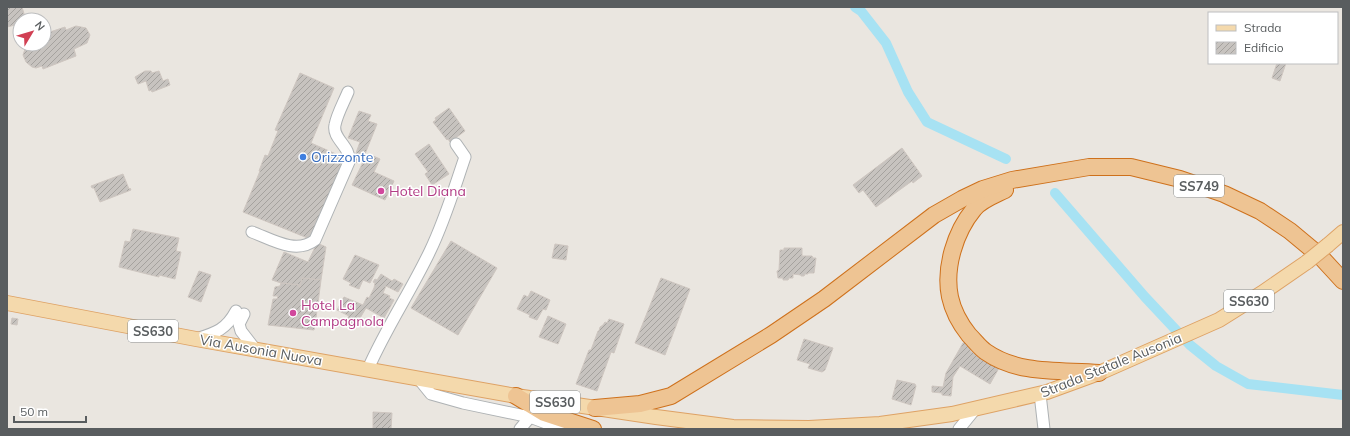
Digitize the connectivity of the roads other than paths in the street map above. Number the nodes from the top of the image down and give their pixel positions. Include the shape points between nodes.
1 (348, 92) dead end
2 (456, 144) dead end
3 (1027, 178) junction
4 (252, 232) dead end
5 (1343, 232) edge
6 (1343, 281) edge
7 (7, 302) edge
8 (196, 339) junction
9 (255, 349) junction
10 (368, 369) junction
11 (1099, 373) junction
12 (418, 378) junction
13 (1040, 394) junction
14 (516, 396) junction
15 (594, 408) junction
16 (976, 408) junction
17 (530, 417) junction
18 (886, 427) edge
19 (520, 429) edge
20 (562, 429) edge
21 (593, 429) edge
22 (959, 429) edge
23 (1044, 429) edge

1 - 4 street via 334,125 337,136 348,151 349,162 315,240 299,247
2 - 10 street via 465,157 446,215 430,252
3 - 6 highway, SS749 via 1089,167 1131,167 1209,189 1260,211 1290,231 1320,256
3 - 11 highway via 993,195 975,208 963,225 954,248 949,272 950,298 961,325 987,352 1003,361 1021,367 1050,371
3 - 15 highway via 983,189 934,215 824,299 771,335 671,396 640,404
5 - 11 main road, Strada Statale Ausonia / SS630, bridge via 1307,262 1219,320
7 - 8 main road, Via Ausonia Nuova / SS630
8 - 9 main road, Via Ausonia Nuova / SS630
8 - 9 street via 224,328 240,313 241,332
9 - 10 main road, Via Ausonia Nuova / SS630
10 - 12 main road, Via Ausonia Nuova / SS630
11 - 13 main road, Strada Statale Ausonia / SS630
12 - 14 main road, Via Ausonia Nuova / SS630
12 - 17 street via 431,394 463,404
13 - 16 main road, Strada Statale Ausonia / SS630
13 - 23 street
14 - 15 main road, Strada Statale Ausonia / SS630
14 - 21 highway via 544,413
15 - 18 main road, Strada Statale Ausonia / SS630 via 733,427
16 - 18 main road, Strada Statale Ausonia / SS630
16 - 22 street
17 - 19 street
17 - 20 street

